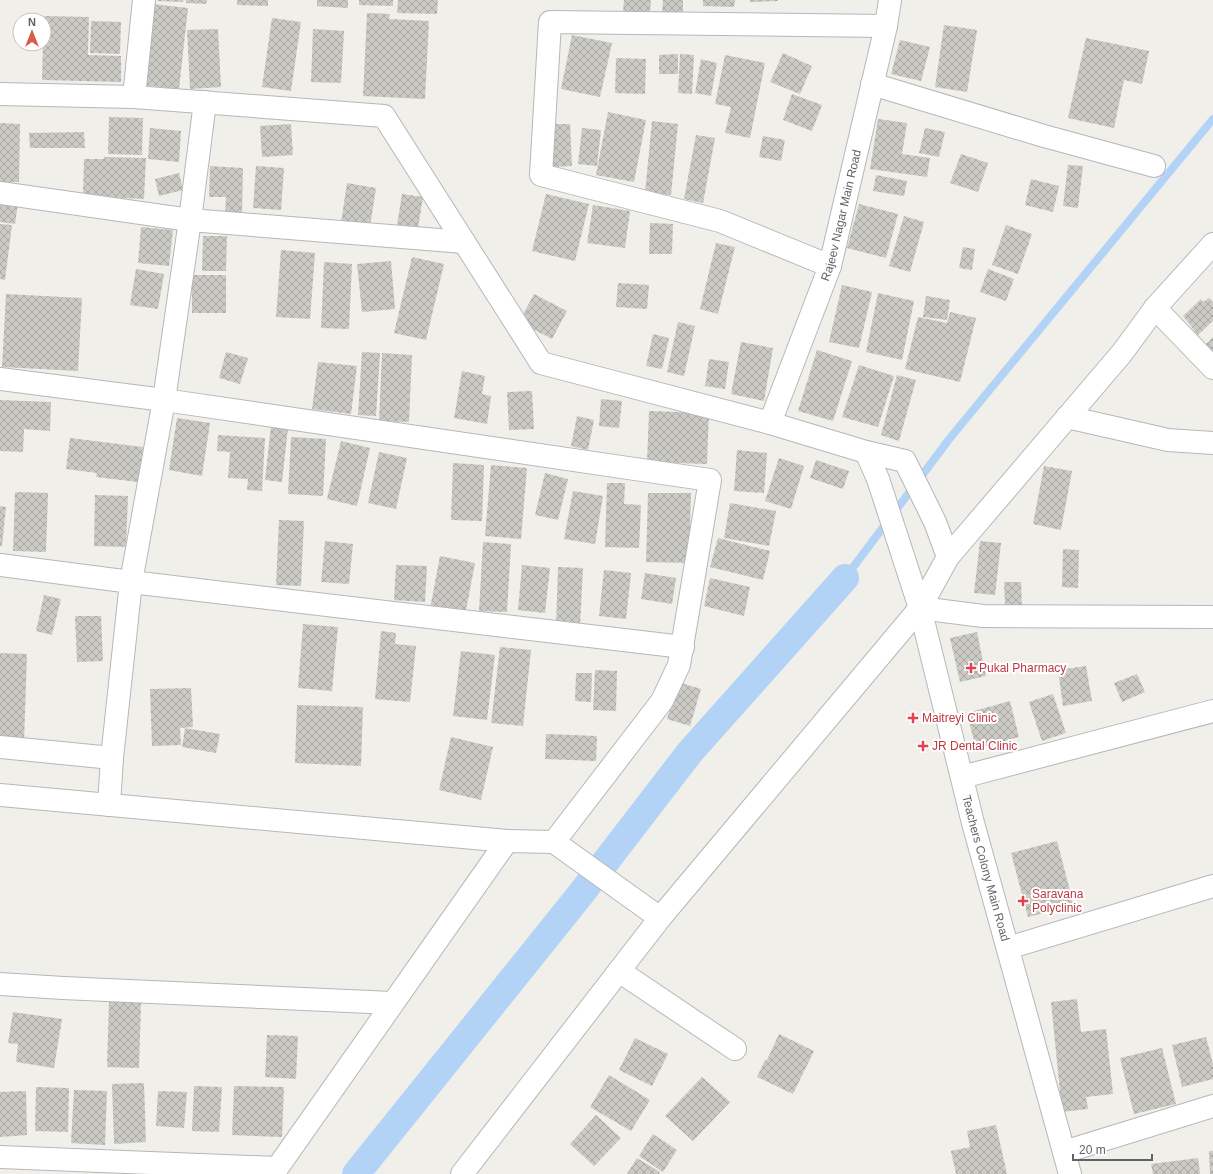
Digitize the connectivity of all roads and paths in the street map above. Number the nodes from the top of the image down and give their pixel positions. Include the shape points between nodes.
1 (144, 0) edge
2 (890, 0) edge
3 (886, 26) junction
4 (872, 84) junction
5 (0, 94) edge
6 (134, 97) junction
7 (205, 102) junction
8 (1154, 166) dead end
9 (0, 193) edge
10 (190, 220) junction
11 (464, 242) junction
12 (1213, 244) edge
13 (830, 266) junction
14 (1155, 308) junction
15 (1213, 368) edge
16 (0, 379) edge
17 (164, 400) junction
18 (1067, 417) junction
19 (770, 423) junction
20 (1213, 443) edge
21 (866, 452) junction
22 (948, 557) junction
23 (0, 565) edge
24 (131, 582) junction
25 (920, 608) junction
26 (1213, 617) edge
27 (683, 647) junction
28 (1213, 711) edge
29 (0, 747) edge
30 (112, 758) junction
31 (962, 777) junction
32 (0, 795) edge
33 (109, 805) junction
34 (507, 841) junction
35 (554, 842) junction
36 (1213, 886) edge
37 (660, 918) junction
38 (1008, 948) junction
39 (619, 971) junction
40 (0, 984) edge
41 (392, 1003) junction
42 (735, 1050) dead end
43 (1213, 1106) edge
44 (1064, 1152) junction
45 (0, 1156) edge
46 (275, 1171) edge
47 (462, 1174) edge
48 (1070, 1174) edge

1 - 6 street
2 - 3 street, Rajeev Nagar Main Road
3 - 4 street, Rajeev Nagar Main Road
3 - 13 street via 550,22 540,176 720,221
4 - 8 street via 1036,134
4 - 13 street, Rajeev Nagar Main Road
5 - 6 street
6 - 7 street
7 - 10 street
7 - 11 street via 384,116
9 - 10 street
10 - 11 street
10 - 17 street
11 - 19 street via 541,364
12 - 14 street
13 - 19 street, Rajeev Nagar Main Road
14 - 15 street
14 - 18 street via 1122,353
16 - 17 street
17 - 24 street
17 - 27 street via 710,480
18 - 20 street via 1168,440
18 - 22 street
19 - 21 street
21 - 22 street via 904,461 935,522
21 - 25 street, Teachers Colony Main Road via 878,480
22 - 25 street
23 - 24 street
24 - 27 street
24 - 30 street
25 - 26 street via 983,616
25 - 31 street, Teachers Colony Main Road
25 - 37 street
27 - 35 street via 679,665 662,701
28 - 31 street
29 - 30 street
30 - 33 street
31 - 38 street, Teachers Colony Main Road
32 - 33 street
33 - 34 street
34 - 35 street
34 - 41 street
35 - 37 street
36 - 38 street
37 - 39 street
38 - 44 street, Teachers Colony Main Road
39 - 42 street
39 - 47 street
40 - 41 street
41 - 46 street
43 - 44 street
44 - 48 street, Teachers Colony Main Road
45 - 46 street

